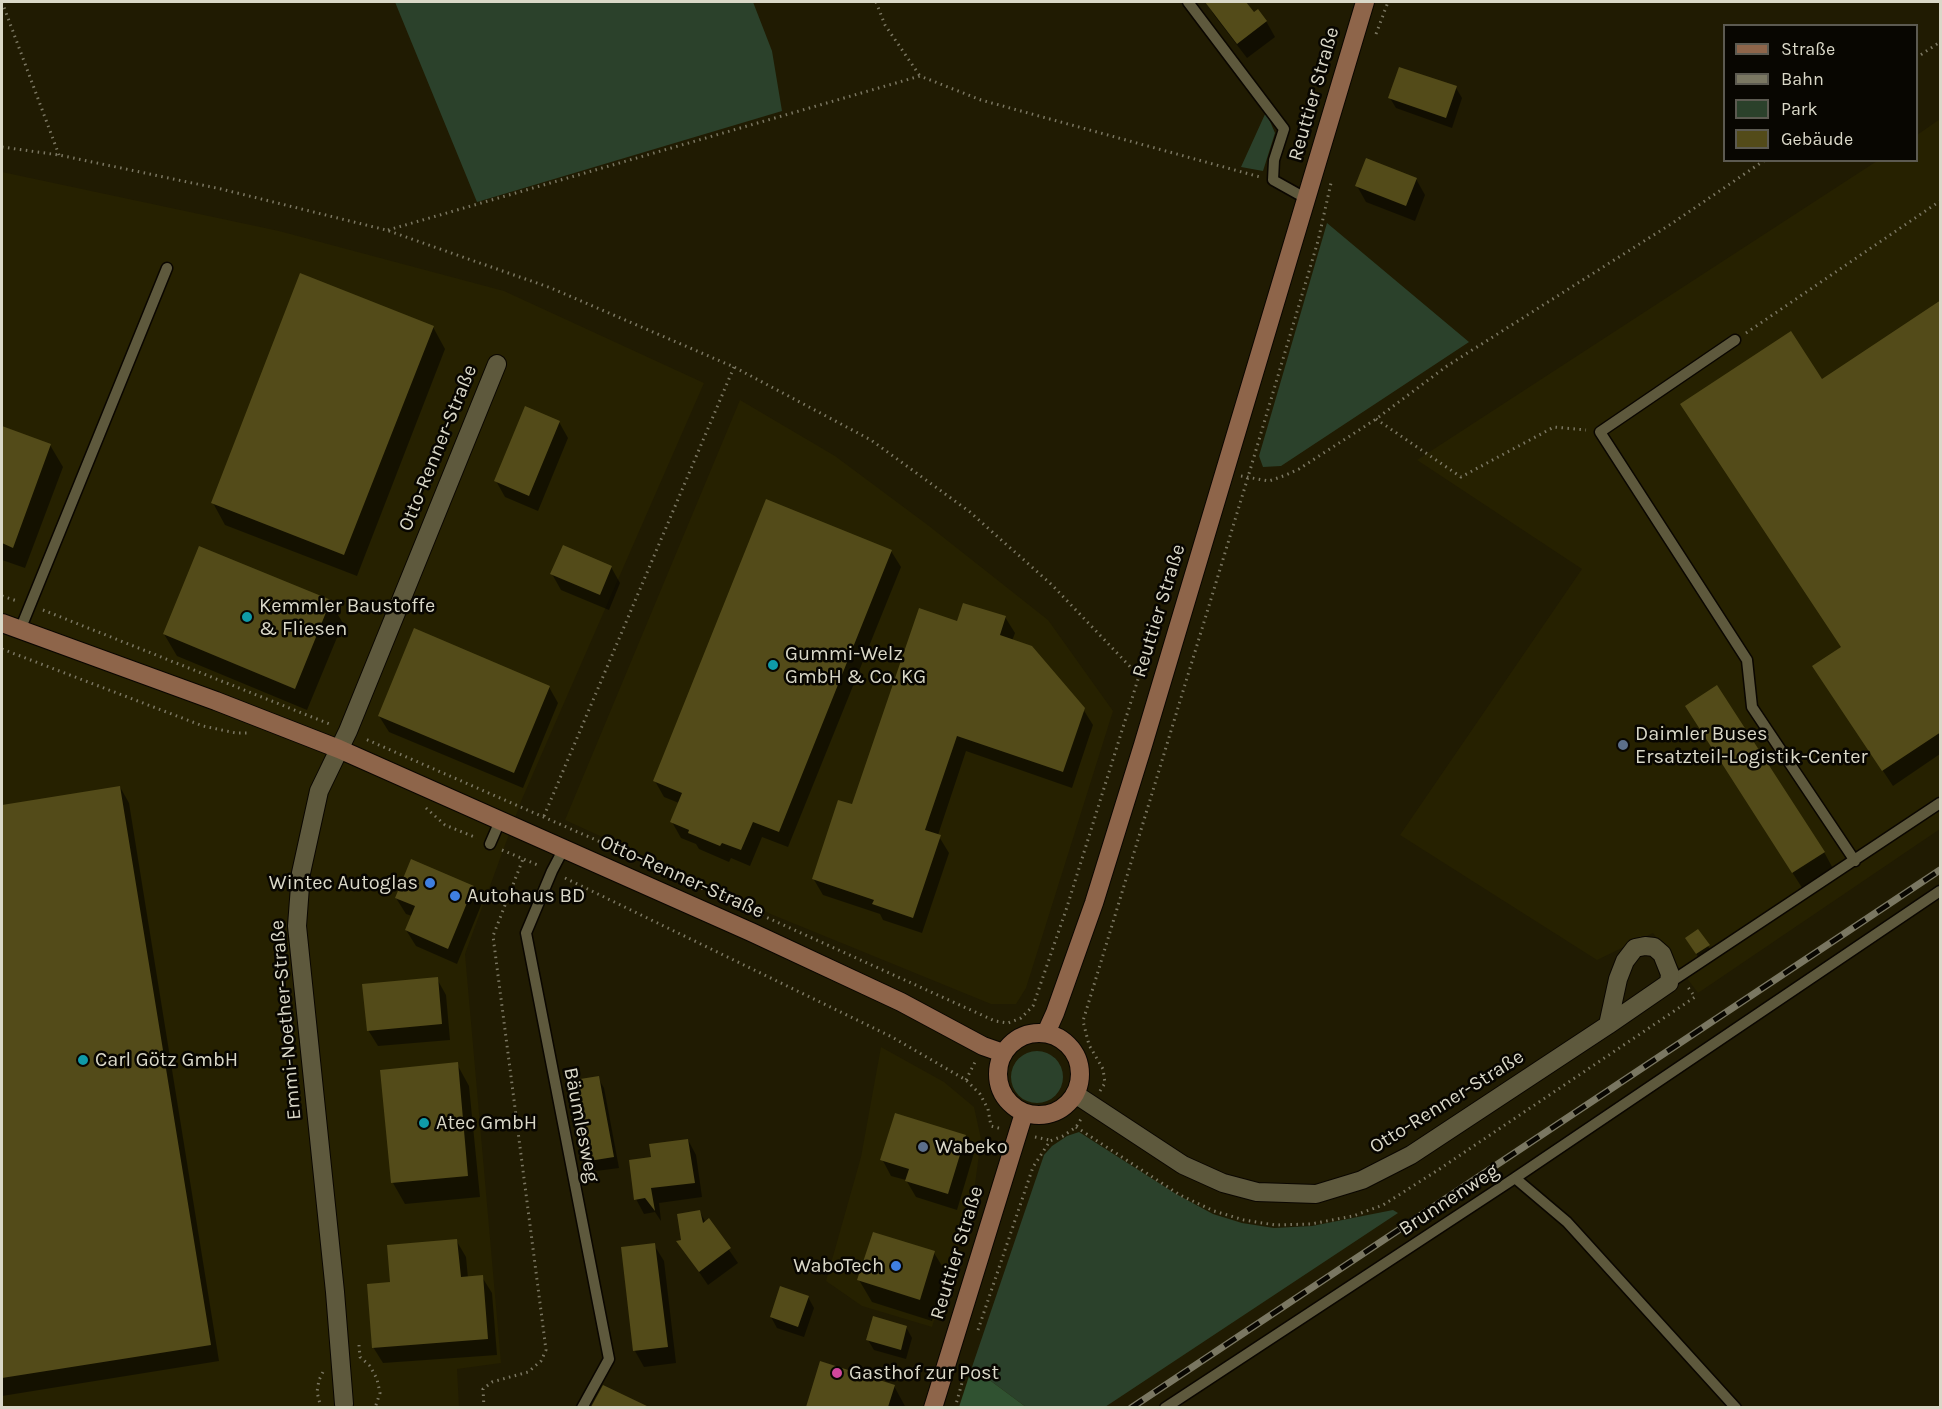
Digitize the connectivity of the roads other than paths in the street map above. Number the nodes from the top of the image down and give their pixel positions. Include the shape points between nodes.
1 (1188, 2) edge
2 (1365, 2) edge
3 (1306, 199) junction
4 (166, 268) dead end
5 (1735, 340) road end
6 (497, 364) dead end
7 (2, 623) edge
8 (20, 630) junction
9 (339, 749) junction
10 (1941, 803) edge
11 (500, 821) junction
12 (490, 844) dead end
13 (563, 850) junction
14 (1855, 861) junction
15 (1941, 891) edge
16 (1669, 983) junction
17 (1608, 1025) junction
18 (1046, 1034) junction
19 (1003, 1053) junction
20 (1075, 1094) junction
21 (1024, 1113) junction
22 (1515, 1178) junction
23 (344, 1404) dead end
24 (582, 1407) edge
25 (933, 1407) edge
26 (1166, 1407) edge
27 (1736, 1407) edge

1 - 3 lane, Reuttier Straße via 1284,129 1274,160 1273,180
2 - 3 main road, Reuttier Straße
3 - 18 main road, Reuttier Straße via 1094,903
4 - 8 lane
5 - 14 lane via 1600,432 1747,660 1752,707
6 - 9 street, Otto-Renner-Straße
7 - 8 main road, Otto-Renner-Straße
8 - 9 main road, Otto-Renner-Straße
9 - 11 main road, Otto-Renner-Straße
9 - 23 street, Emmi-Noether-Straße via 319,791 301,873 297,926
10 - 14 lane
11 - 12 lane
11 - 13 main road, Otto-Renner-Straße
13 - 19 main road, Otto-Renner-Straße via 751,932
13 - 24 lane, Bäumlesweg via 526,933 609,1359
14 - 16 lane
15 - 22 lane
16 - 17 street, Otto-Renner-Straße
16 - 17 street via 1670,974 1662,954 1654,947 1635,942 1618,979
17 - 20 street, Otto-Renner-Straße via 1411,1155 1362,1180 1316,1194 1257,1192 1223,1183 1183,1165
18 - 19 main road via 1022,1036
18 - 20 main road via 1066,1043 1078,1062
19 - 21 main road via 998,1083 1008,1101
20 - 21 main road via 1057,1111 1041,1115
21 - 25 main road, Reuttier Straße
22 - 26 lane, Brunnenweg
22 - 27 lane, Brunnenweg via 1567,1222

